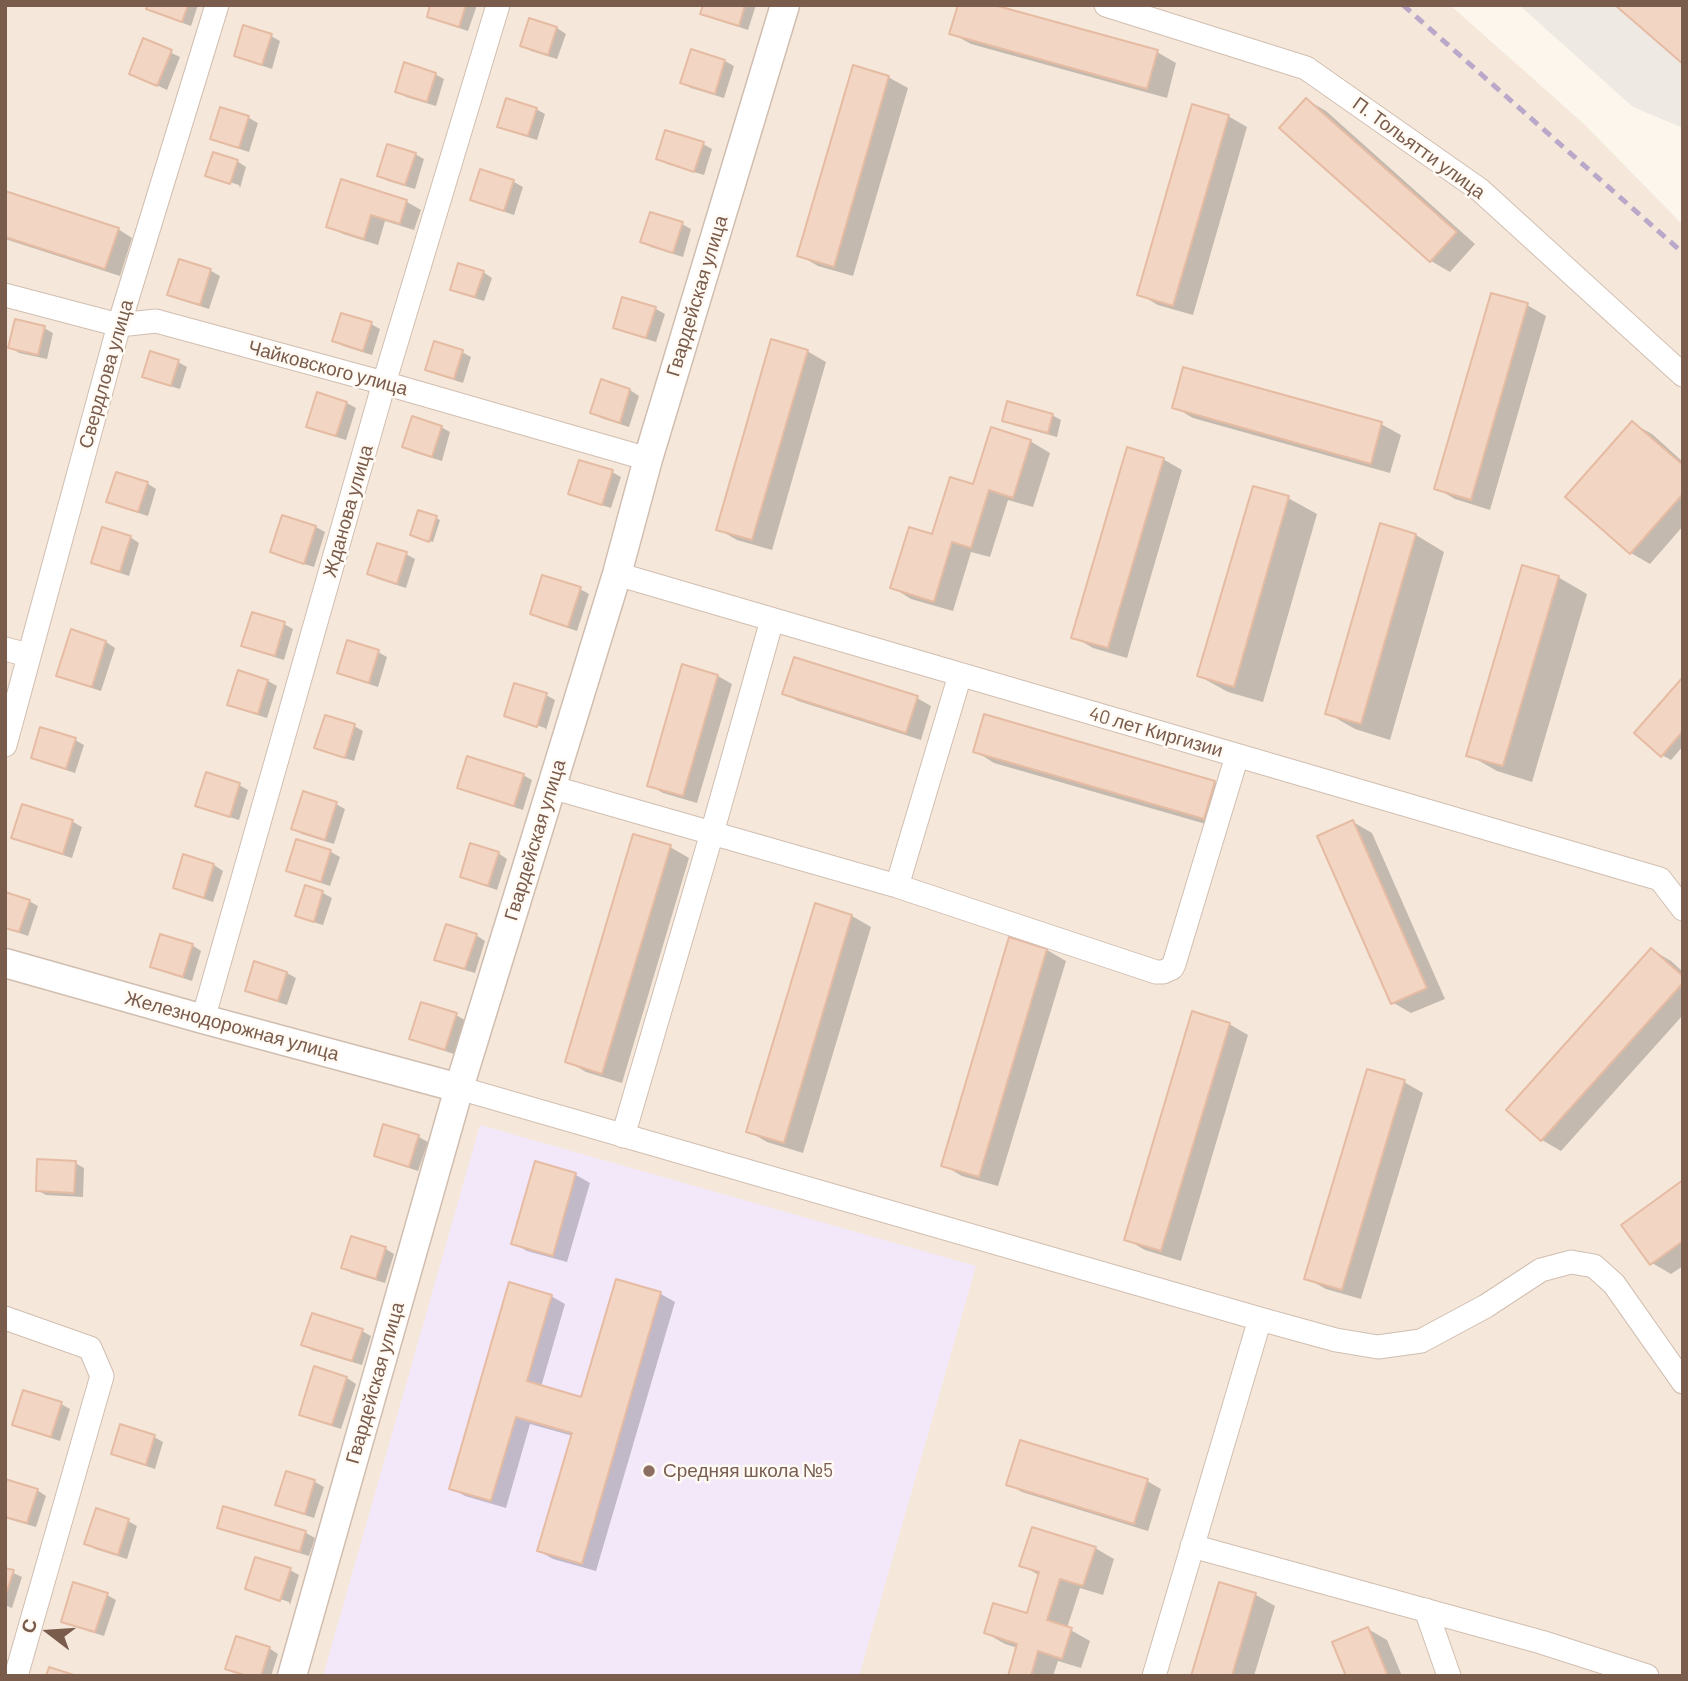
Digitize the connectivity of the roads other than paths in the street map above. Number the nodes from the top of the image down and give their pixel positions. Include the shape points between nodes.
1 (217, 5) edge
2 (498, 5) edge
3 (785, 5) edge
4 (1106, 5) edge
5 (5, 295) edge
6 (119, 325) junction
7 (1683, 375) edge
8 (384, 383) junction
9 (648, 459) junction
10 (617, 575) junction
11 (772, 620) junction
12 (5, 649) edge
13 (29, 655) junction
14 (960, 675) junction
15 (5, 745) edge
16 (1237, 755) junction
17 (551, 787) junction
18 (712, 833) junction
19 (897, 887) junction
20 (1683, 909) edge
21 (5, 963) edge
22 (204, 1019) junction
23 (459, 1088) junction
24 (623, 1136) junction
25 (5, 1318) edge
26 (1260, 1318) junction
27 (1683, 1382) edge
28 (1192, 1546) junction
29 (1426, 1611) junction
30 (16, 1676) edge
31 (292, 1676) edge
32 (1154, 1676) edge
33 (1449, 1676) edge
34 (1647, 1676) edge

1 - 6 street, Свердлова улица
2 - 8 street, Жданова улица
3 - 9 street, Гвардейская улица
4 - 7 street, П. Тольятти улица via 1306,68 1480,190
5 - 6 street, Чайковского улица
6 - 8 street, Чайковского улица via 156,321
6 - 13 street, Свердлова улица
8 - 9 street, Чайковского улица
8 - 22 street, Жданова улица
9 - 10 street, Гвардейская улица
10 - 11 street, 40 лет Киргизии
10 - 17 street, Гвардейская улица
11 - 14 street, 40 лет Киргизии
11 - 18 street
12 - 13 street
13 - 15 street, Свердлова улица
14 - 16 street, 40 лет Киргизии
14 - 19 street
16 - 19 street via 1169,970 1156,972
16 - 20 street, 40 лет Киргизии via 1660,879
17 - 18 street
17 - 23 street, Гвардейская улица
18 - 19 street
18 - 24 street
21 - 22 street, Железнодорожная улица
22 - 23 street, Железнодорожная улица
23 - 24 street
23 - 31 street, Гвардейская улица
24 - 26 street
25 - 30 street via 90,1348 102,1376
26 - 27 street via 1378,1347 1421,1341 1541,1270 1571,1262 1594,1266 1614,1284
26 - 28 street
28 - 29 street
28 - 32 street
29 - 33 street
29 - 34 street

